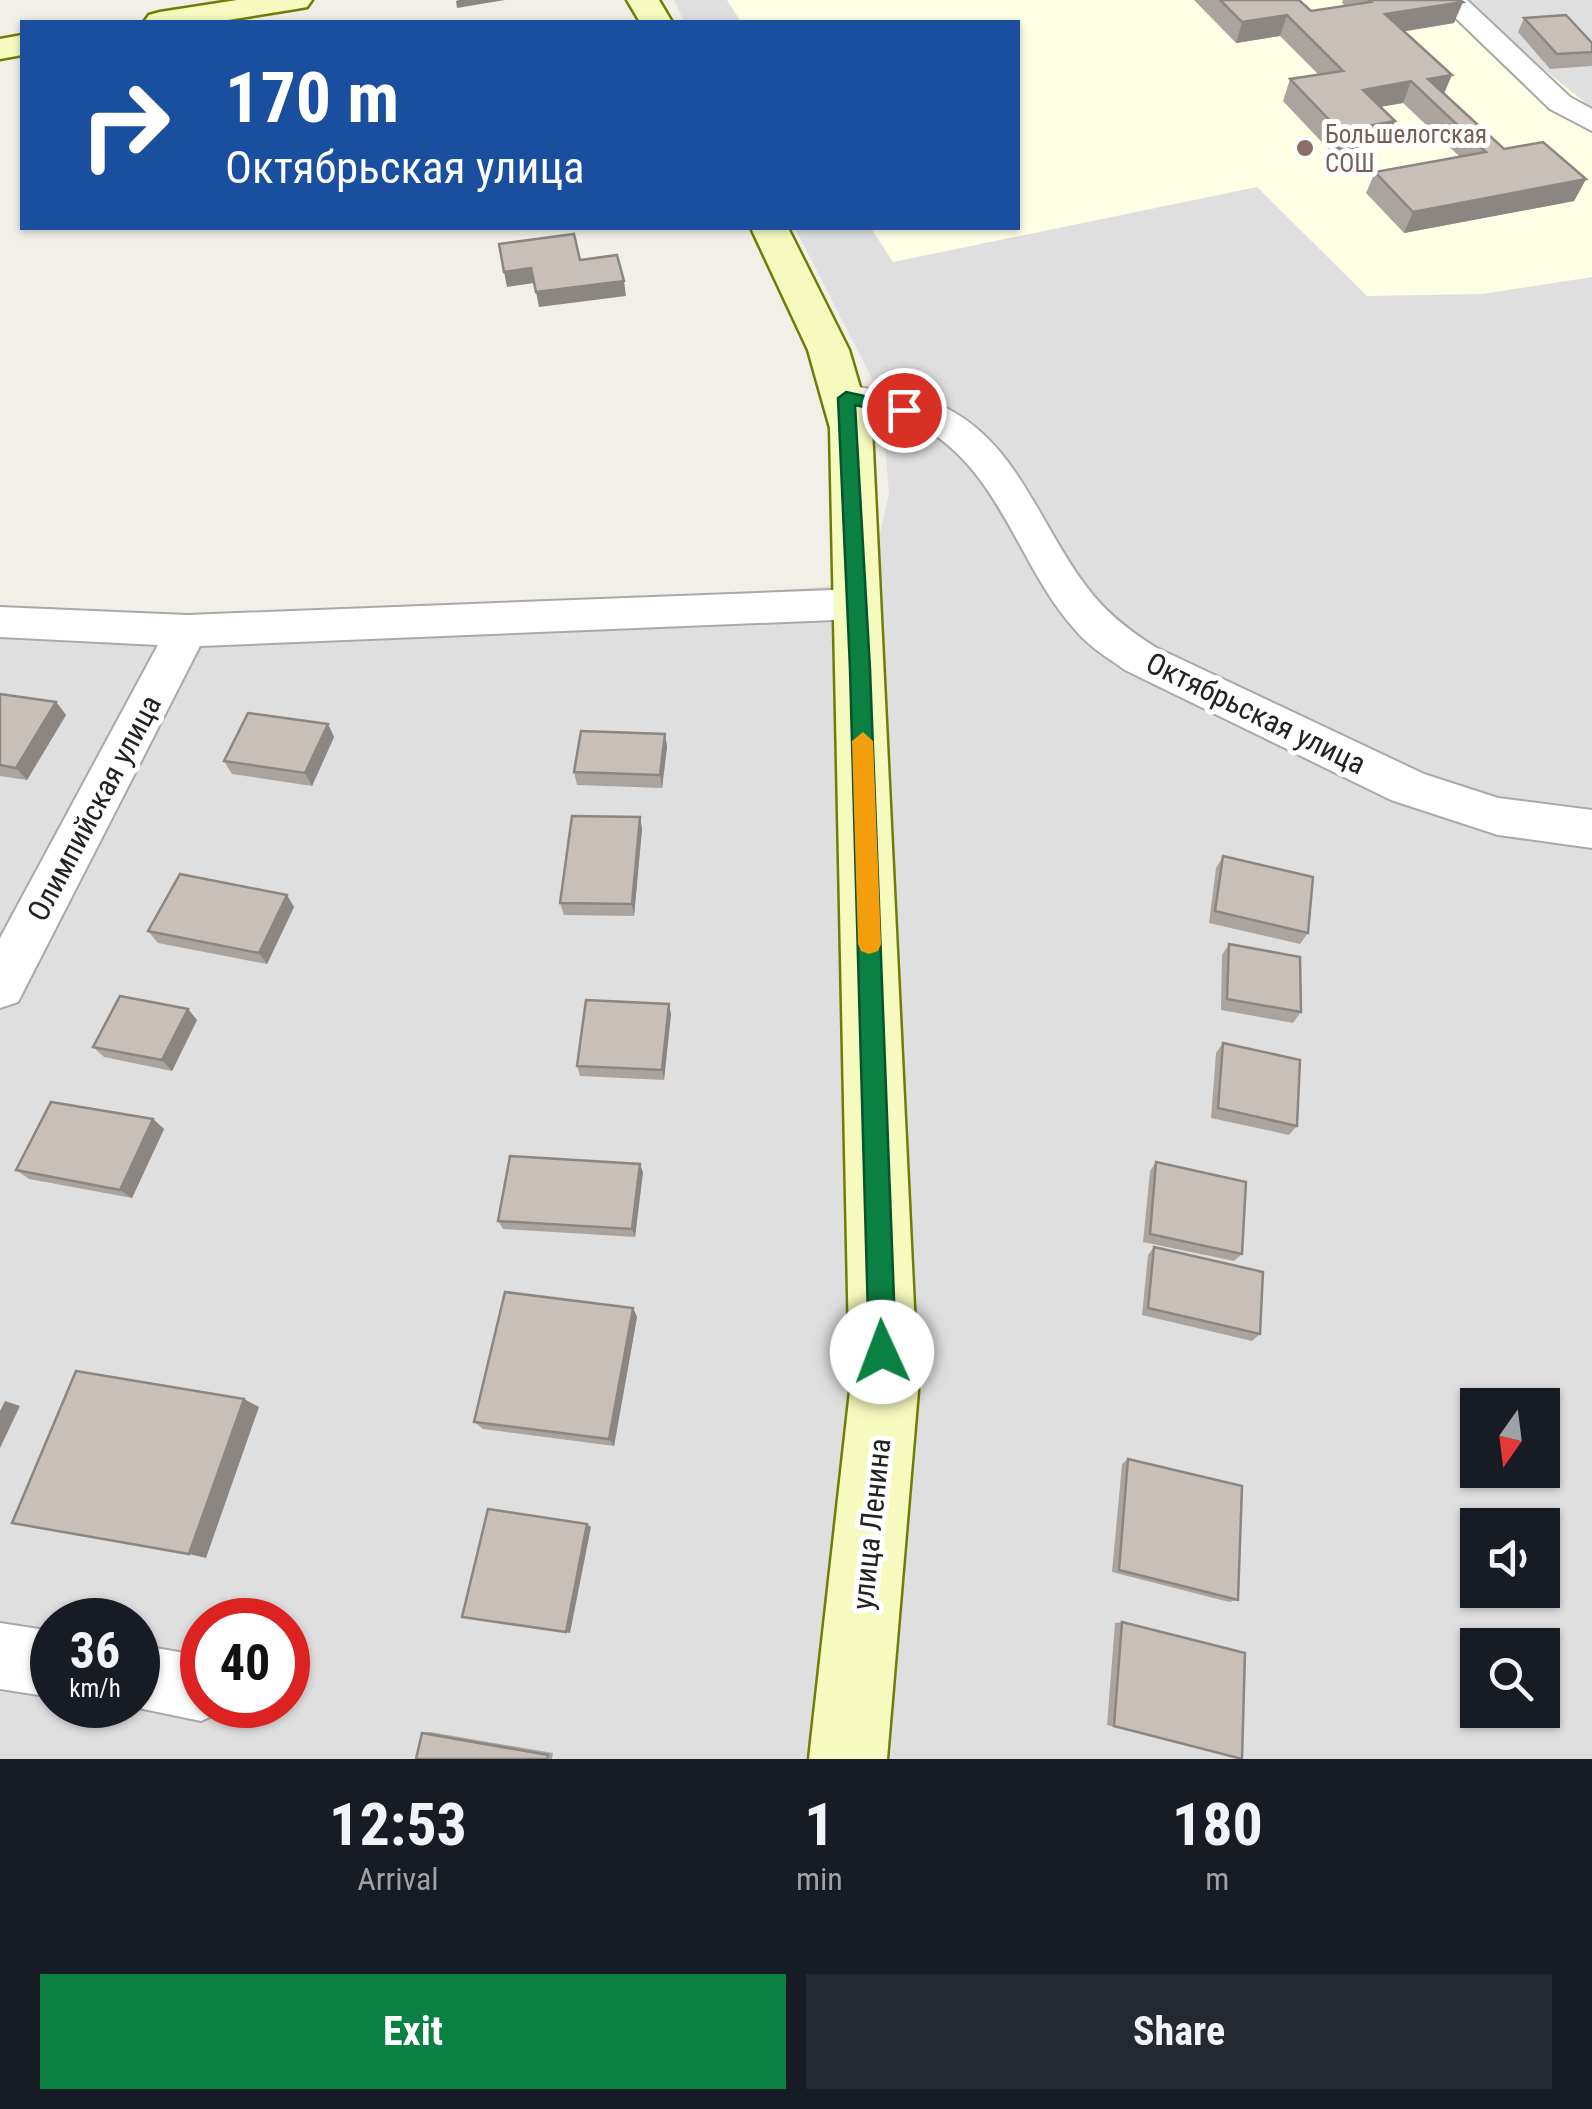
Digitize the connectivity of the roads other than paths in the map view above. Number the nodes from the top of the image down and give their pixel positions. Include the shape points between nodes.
1 (296, 0) edge
2 (1452, 0) edge
3 (172, 20) edge
4 (1592, 122) edge
5 (770, 230) edge
6 (846, 398) junction
7 (858, 604) junction
8 (0, 622) edge
9 (188, 631) junction
10 (1592, 829) edge
11 (0, 986) edge
12 (0, 1656) edge
13 (30, 1661) edge
14 (848, 1759) edge

1 - 3 street
2 - 4 street via 1560,103
5 - 6 street, улица Ленина
6 - 7 street, улица Ленина
6 - 10 street, Октябрьская улица via 932,416 970,442 1003,480 1092,622 1157,668 1447,802
7 - 9 street
7 - 14 street, улица Ленина via 884,1391
8 - 9 street
9 - 11 street, Олимпийская улица
12 - 13 street

